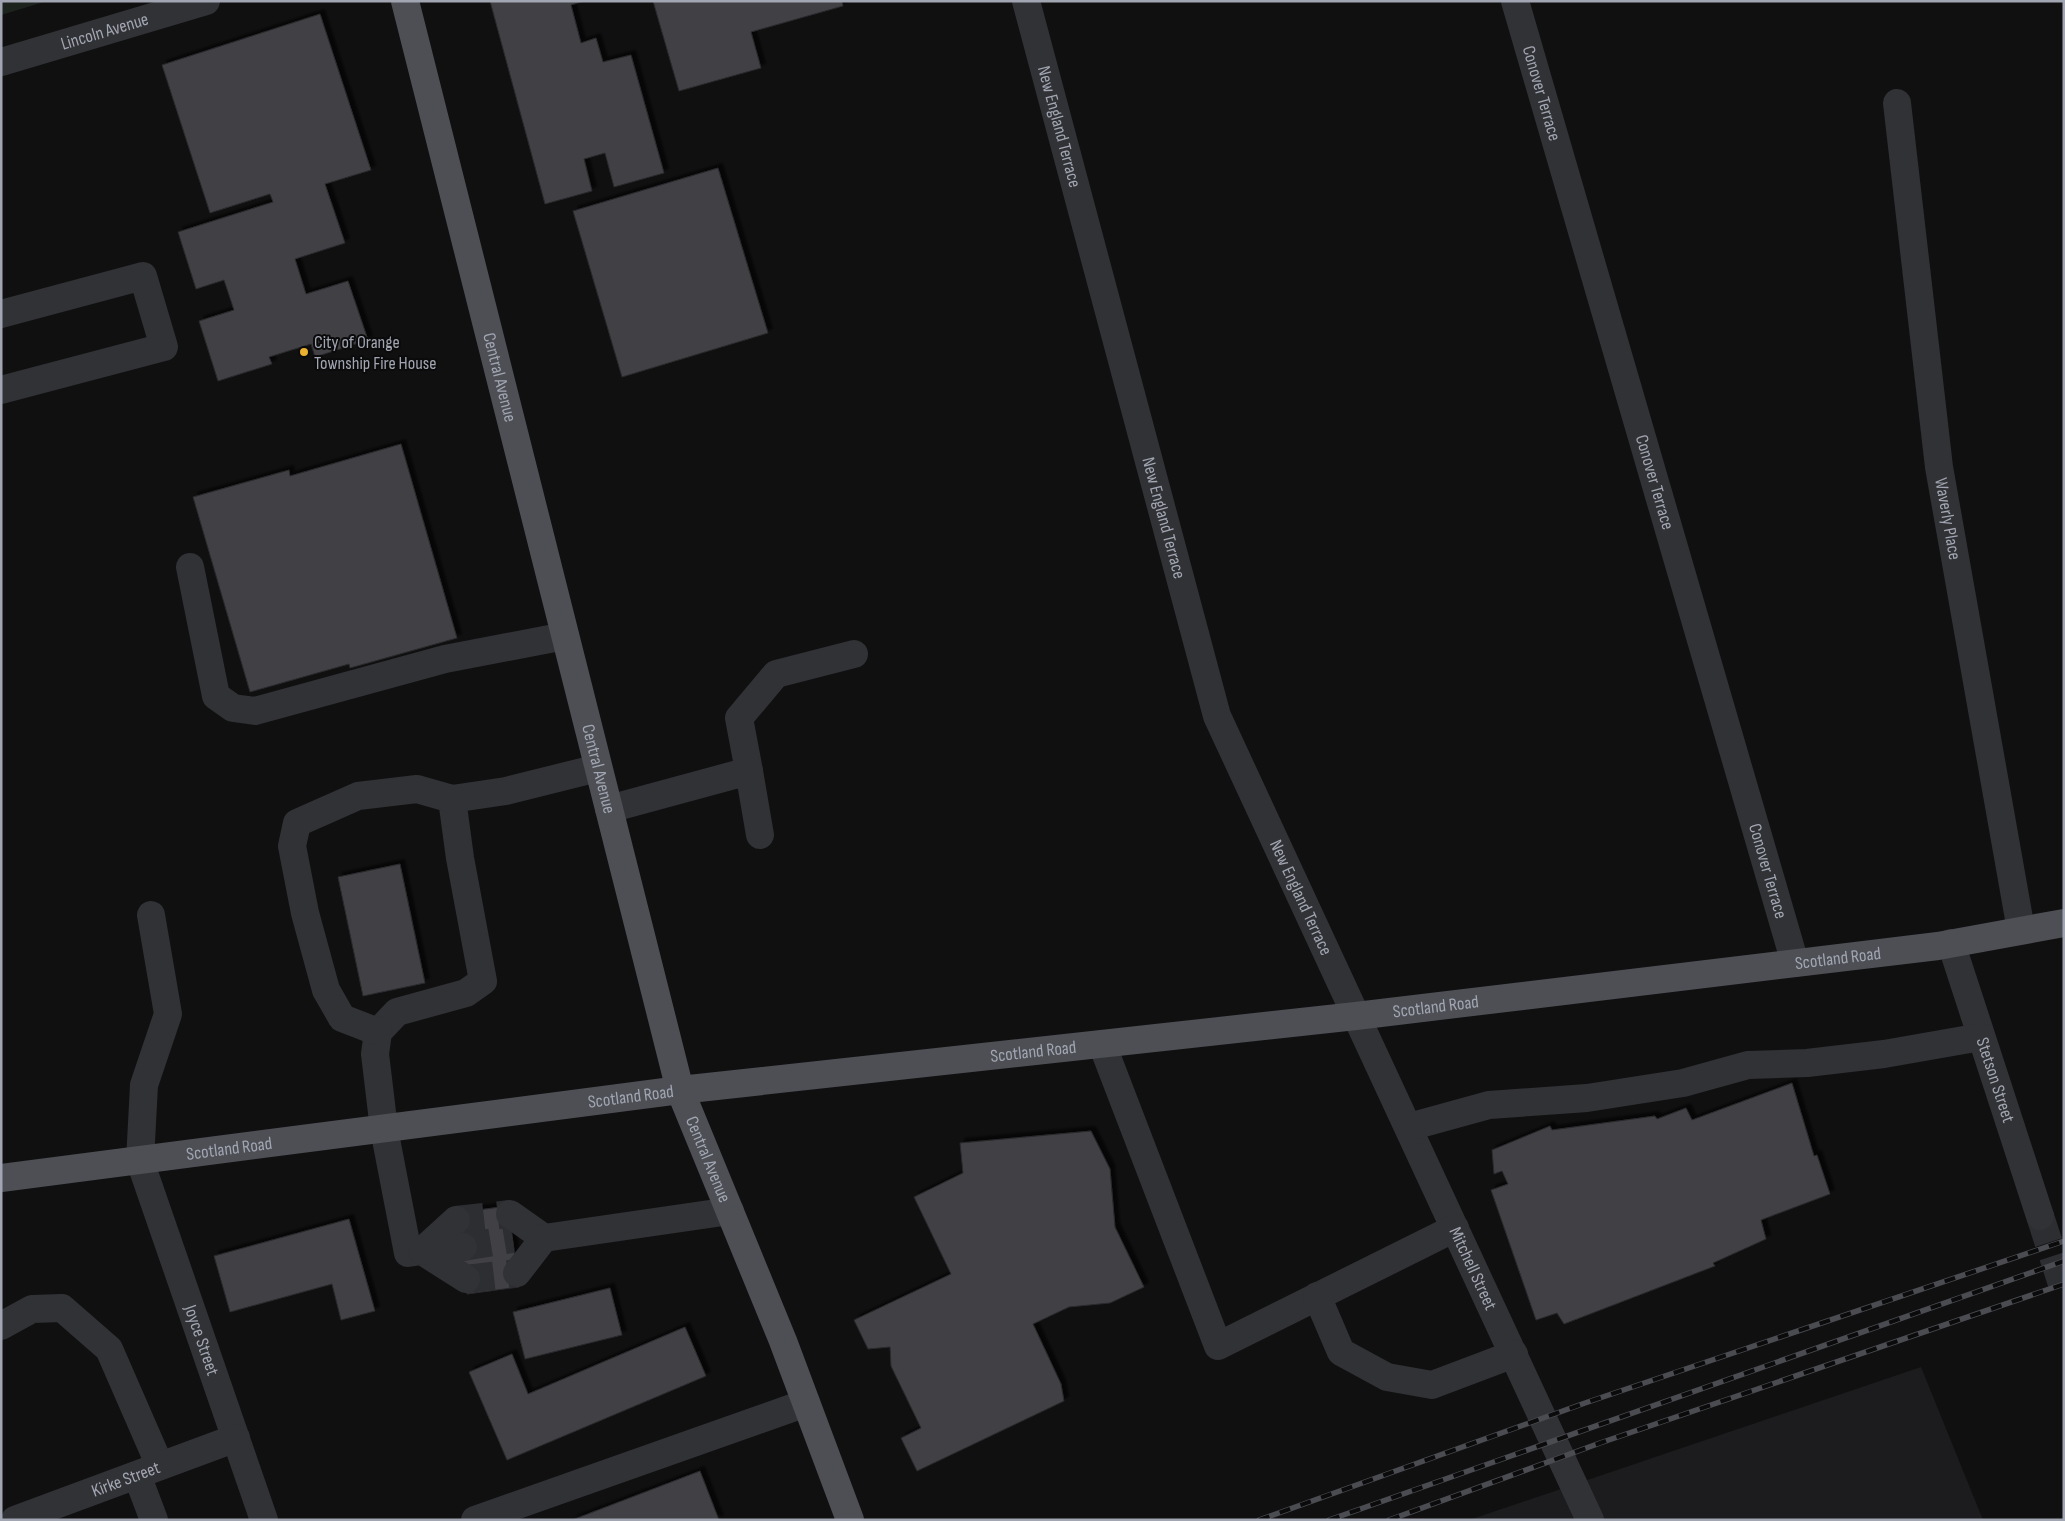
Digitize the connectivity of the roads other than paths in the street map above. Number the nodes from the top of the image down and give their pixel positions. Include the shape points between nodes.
1 (206, 1) edge
2 (405, 1) edge
3 (1026, 1) edge
4 (1516, 1) edge
5 (1, 62) edge
6 (1897, 103) dead end
7 (1, 314) edge
8 (3, 384) edge
9 (190, 566) dead end
10 (565, 636) junction
11 (854, 654) dead end
12 (598, 768) junction
13 (749, 771) junction
14 (452, 799) junction
15 (609, 809) junction
16 (760, 835) dead end
17 (151, 915) dead end
18 (2064, 923) edge
19 (2021, 930) junction
20 (1951, 944) junction
21 (1795, 963) junction
22 (1356, 1016) junction
23 (378, 1032) junction
24 (1981, 1037) junction
25 (1102, 1044) junction
26 (680, 1090) junction
27 (1408, 1127) junction
28 (384, 1129) junction
29 (140, 1162) junction
30 (1, 1178) edge
31 (730, 1211) junction
32 (2040, 1216) tunnel mouth
33 (456, 1220) tunnel mouth
34 (511, 1227) tunnel mouth
35 (1455, 1228) junction
36 (544, 1238) junction
37 (463, 1247) tunnel mouth
38 (422, 1251) junction
39 (517, 1273) dead end
40 (466, 1279) tunnel mouth
41 (1317, 1296) junction
42 (1, 1326) edge
43 (1514, 1354) junction
44 (806, 1403) junction
45 (236, 1438) junction
46 (148, 1470) junction
47 (14, 1520) edge
48 (154, 1520) edge
49 (264, 1520) edge
50 (475, 1520) edge
51 (850, 1520) edge
52 (1590, 1520) edge

1 - 5 street, Lincoln Avenue
2 - 10 main road, Central Avenue
3 - 22 street, New England Terrace via 1217,716
4 - 21 street, Conover Terrace
6 - 19 street, Waverly Place via 1939,467
7 - 8 street via 143,276 164,346
9 - 10 street via 216,696 232,708 255,711 445,659
10 - 12 main road, Central Avenue
11 - 13 street via 776,674 739,718
12 - 14 street via 506,791
12 - 15 main road, Central Avenue
13 - 15 street
13 - 16 street
14 - 23 street via 483,980 466,993 397,1012
14 - 23 street via 417,789 358,796 297,823 292,846 305,913 326,990 342,1018
15 - 26 main road, Central Avenue
17 - 29 street via 168,1014 144,1085
18 - 19 main road, Scotland Road
19 - 20 main road, Scotland Road
20 - 21 main road, Scotland Road
20 - 24 street, Stetson Street
21 - 22 main road, Scotland Road
22 - 25 main road, Scotland Road
22 - 27 street, Mitchell Street
23 - 28 street via 375,1054
24 - 27 street via 1884,1054 1807,1063 1748,1065 1683,1083 1587,1098 1489,1105
24 - 32 street, Stetson Street
25 - 26 main road, Scotland Road
25 - 41 street via 1218,1346
26 - 28 main road, Scotland Road
26 - 31 main road, Central Avenue
27 - 35 street, Mitchell Street
28 - 29 main road, Scotland Road
28 - 38 street via 408,1253
29 - 30 main road, Scotland Road
29 - 45 street, Joyce Street
31 - 36 street
31 - 44 main road, Central Avenue
33 - 38 street
34 - 36 street
35 - 41 street
35 - 43 street, Mitchell Street
36 - 39 street
37 - 38 street
38 - 40 street
41 - 43 street via 1341,1352 1387,1376 1432,1385
42 - 46 street via 32,1309 62,1308 109,1349
43 - 52 street, Mitchell Street
44 - 50 street
44 - 51 main road, Central Avenue
45 - 46 street, Kirke Street
45 - 49 street, Joyce Street
46 - 47 street, Kirke Street
46 - 48 street

